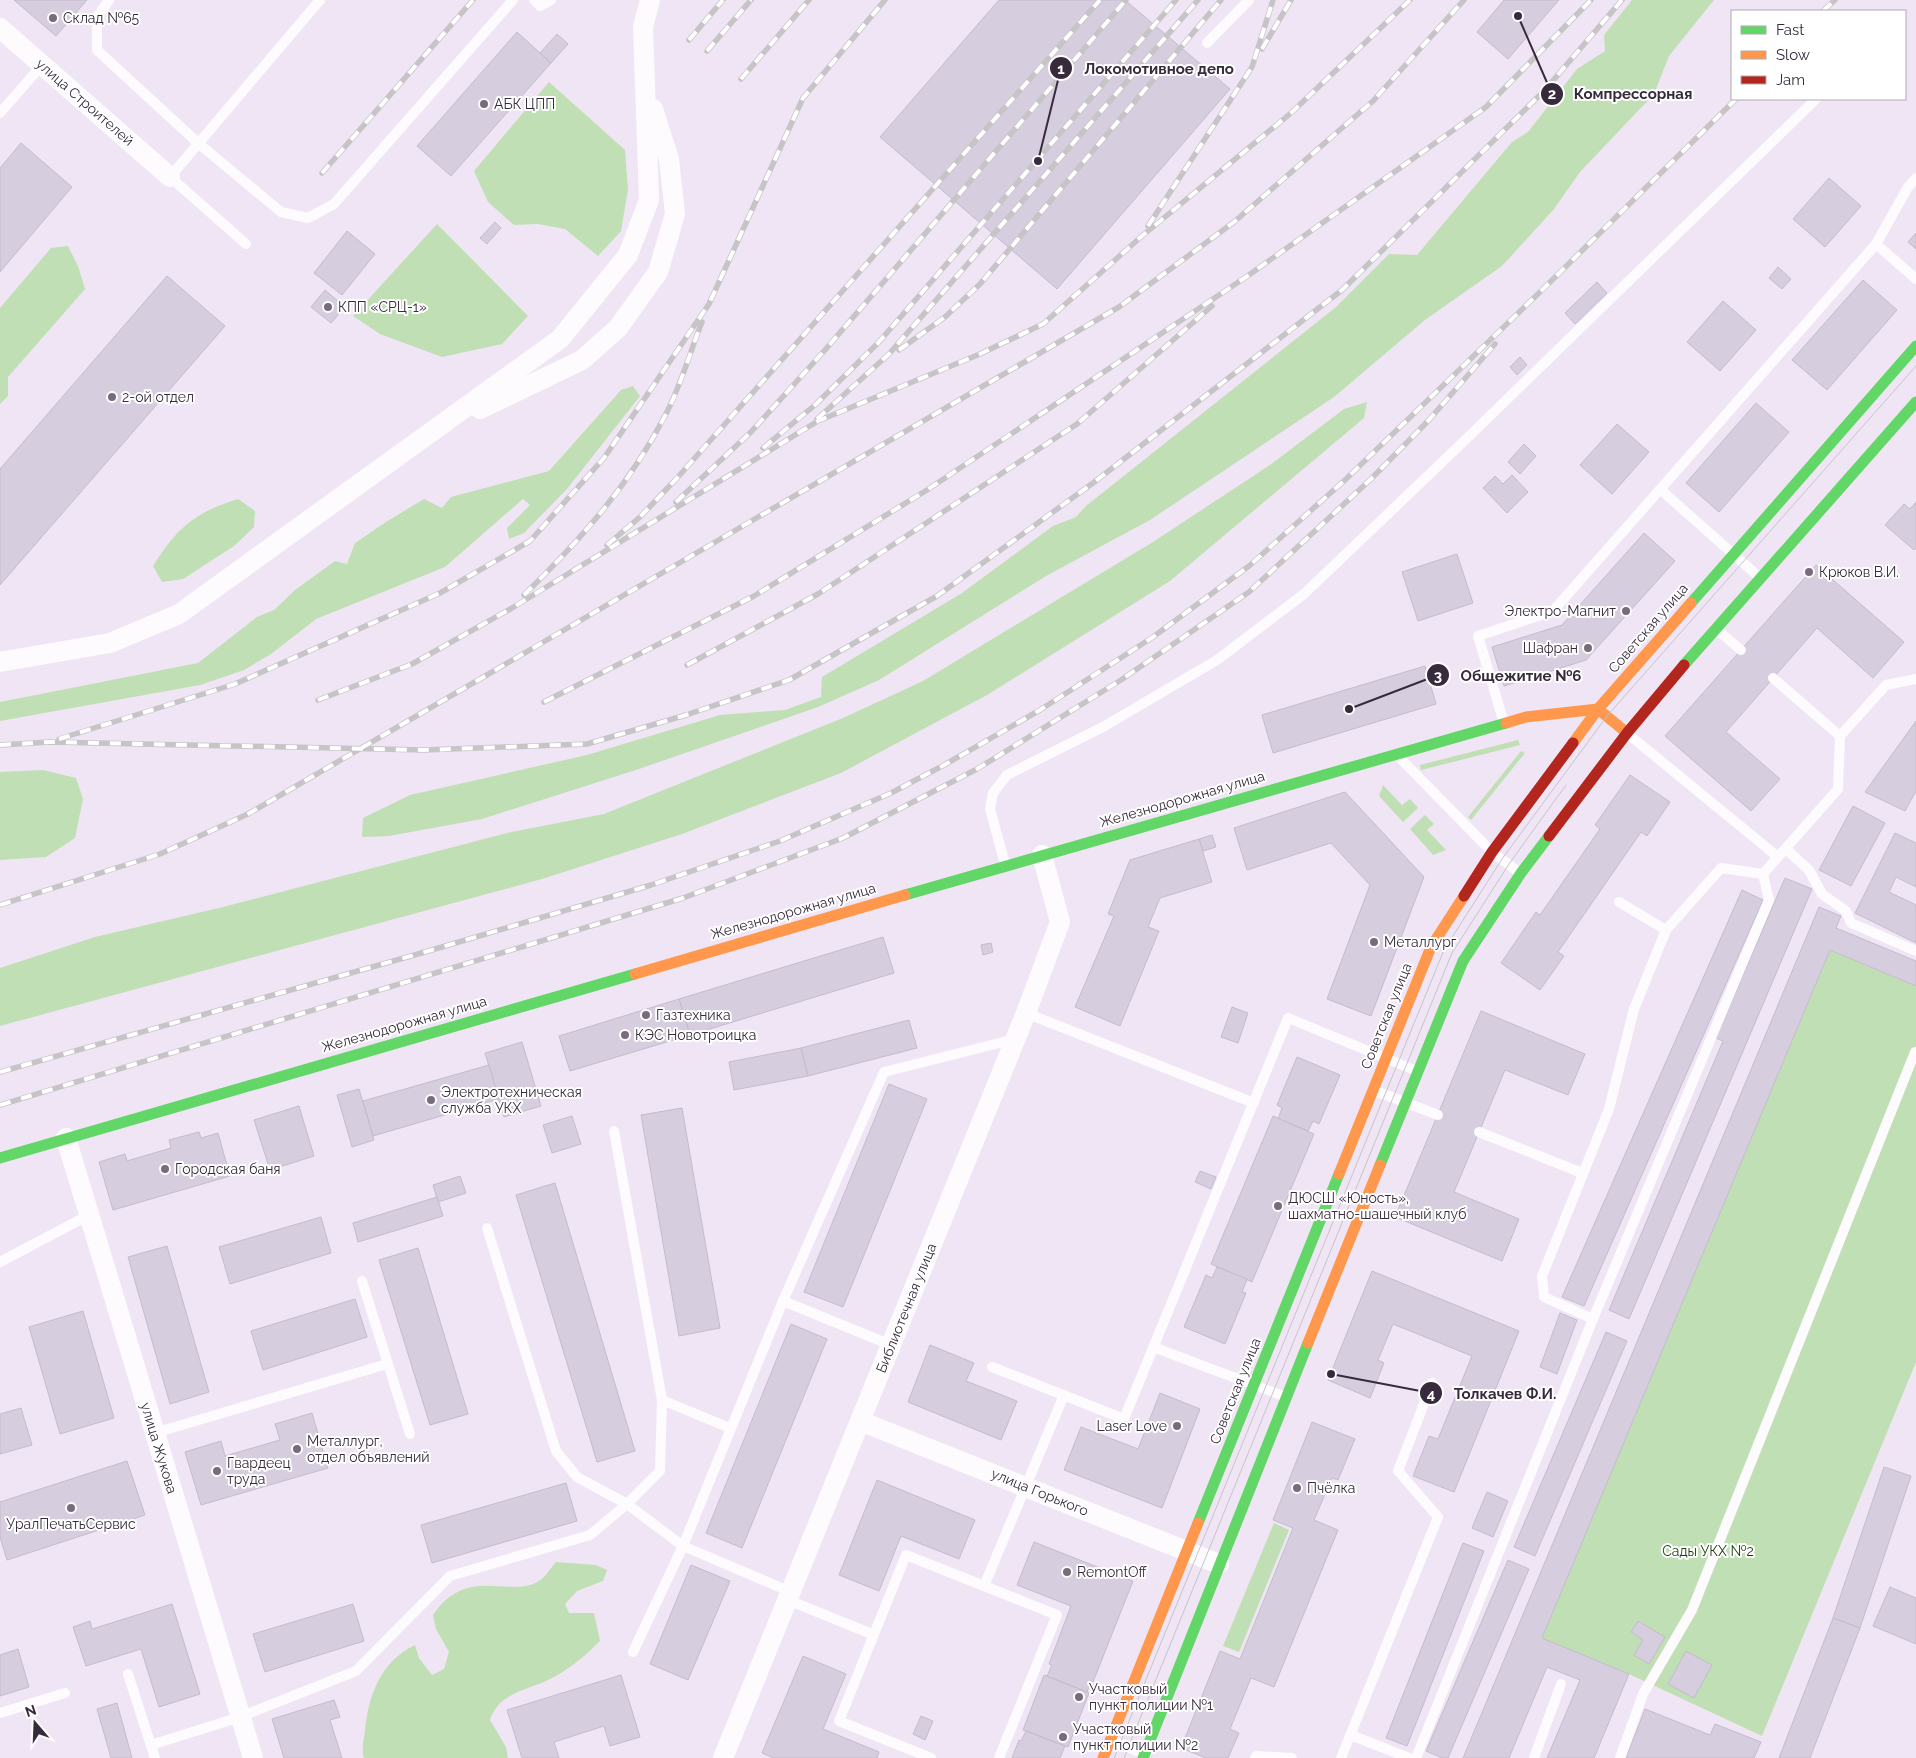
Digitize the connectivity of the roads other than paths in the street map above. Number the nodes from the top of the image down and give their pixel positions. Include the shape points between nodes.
1 (109, 0) edge
2 (320, 0) edge
3 (513, 0) edge
4 (534, 0) edge
5 (551, 0) edge
6 (650, 0) edge
7 (1248, 0) edge
8 (0, 28) edge
9 (1206, 43) dead end
10 (42, 65) junction
11 (646, 88) junction
12 (1815, 100) edge
13 (0, 113) edge
14 (198, 143) junction
15 (170, 177) junction
16 (1916, 178) edge
17 (246, 244) dead end
18 (1876, 244) junction
19 (1916, 279) edge
20 (1916, 346) edge
21 (1916, 402) edge
22 (436, 430) junction
23 (1661, 490) junction
24 (1733, 554) junction
25 (1760, 578) junction
26 (1716, 628) junction
27 (1741, 650) dead end
28 (0, 662) edge
29 (1773, 678) dead end
30 (1916, 679) edge
31 (1598, 709) junction
32 (1504, 723) junction
33 (1626, 733) junction
34 (1840, 736) junction
35 (1394, 753) junction
36 (1492, 852) junction
37 (1782, 853) junction
38 (1042, 855) junction
39 (1005, 865) junction
40 (1521, 873) junction
41 (1763, 874) junction
42 (1619, 902) dead end
43 (1666, 930) junction
44 (1916, 951) edge
45 (1026, 1013) junction
46 (1015, 1039) junction
47 (1915, 1052) edge
48 (1385, 1058) junction
49 (1418, 1072) junction
50 (1372, 1089) junction
51 (1254, 1103) junction
52 (1406, 1103) junction
53 (1438, 1116) dead end
54 (614, 1131) dead end
55 (1479, 1132) dead end
56 (66, 1138) junction
57 (0, 1158) edge
58 (1582, 1173) junction
59 (90, 1215) junction
60 (487, 1228) dead end
61 (0, 1262) edge
62 (362, 1281) dead end
63 (783, 1301) junction
64 (1593, 1319) junction
65 (891, 1344) junction
66 (1153, 1348) junction
67 (387, 1364) junction
68 (992, 1367) dead end
69 (1432, 1383) dead end
70 (1253, 1385) junction
71 (1064, 1395) junction
72 (1286, 1397) junction
73 (662, 1400) junction
74 (860, 1421) junction
75 (730, 1428) junction
76 (155, 1433) junction
77 (410, 1434) dead end
78 (1026, 1487) junction
79 (627, 1504) junction
80 (683, 1546) junction
81 (1187, 1551) junction
82 (1219, 1564) junction
83 (984, 1586) junction
84 (789, 1596) junction
85 (874, 1635) junction
86 (633, 1652) dead end
87 (128, 1674) dead end
88 (1561, 1684) dead end
89 (66, 1693) dead end
90 (0, 1713) edge
91 (240, 1717) junction
92 (1351, 1735) junction
93 (1110, 1740) junction
94 (151, 1745) junction
95 (912, 1754) edge
96 (1147, 1757) edge
97 (155, 1758) edge
98 (253, 1758) edge
99 (723, 1758) edge
100 (931, 1758) edge
101 (999, 1758) edge
102 (1103, 1758) edge
103 (1255, 1758) edge
104 (1292, 1758) edge
105 (1341, 1758) edge
106 (1409, 1758) edge
107 (1416, 1758) edge
108 (1534, 1758) edge
109 (1620, 1758) edge

1 - 14 lane via 97,17 97,50
2 - 14 lane
3 - 14 lane via 334,204 308,218 280,212
4 - 5 lane via 540,6
6 - 11 street via 643,26
7 - 9 lane
8 - 10 street, улица Строителей
10 - 13 lane
10 - 15 street, улица Строителей
11 - 22 street via 649,200 628,255 560,339
11 - 22 street via 669,159 675,214 658,272 618,328 582,360
12 - 39 lane via 1304,594 1216,660 1103,727 1007,775 993,794 990,809
14 - 15 lane
15 - 17 lane
16 - 18 lane
18 - 19 lane
18 - 23 lane
20 - 24 main road, Советская улица
21 - 25 main road
22 - 28 street via 179,614 110,643
23 - 24 lane
23 - 32 lane via 1553,611 1478,636
24 - 25 lane
24 - 31 main road, Советская улица
25 - 26 main road
26 - 27 lane
26 - 33 main road
29 - 34 lane
30 - 34 lane via 1886,685
31 - 32 main road, Железнодорожная улица via 1526,717
31 - 33 main road
31 - 36 main road, Советская улица
32 - 35 main road, Железнодорожная улица
33 - 37 lane
33 - 40 main road
34 - 37 lane via 1838,789
35 - 36 lane
35 - 38 main road, Железнодорожная улица
36 - 40 lane
36 - 48 main road, Советская улица via 1431,947
37 - 41 lane
37 - 44 lane via 1809,870 1822,894 1846,911 1851,923
38 - 39 main road, Железнодорожная улица
38 - 45 street, Библиотечная улица via 1060,922
39 - 56 main road, Железнодорожная улица
40 - 49 main road via 1463,961
41 - 43 lane via 1721,868
41 - 64 lane via 1769,900
42 - 43 lane
43 - 58 lane via 1634,1009 1609,1108
45 - 46 street, Библиотечная улица
45 - 51 lane
46 - 63 lane via 884,1072
46 - 65 street, Библиотечная улица
47 - 109 lane via 1692,1610 1643,1694
48 - 49 lane
48 - 50 main road, Советская улица
48 - 51 lane via 1288,1018
49 - 52 main road
50 - 52 lane
50 - 70 main road, Советская улица
51 - 66 lane
52 - 53 lane
52 - 72 main road
54 - 73 lane
55 - 58 lane
56 - 57 main road, Железнодорожная улица
56 - 59 street, улица Жукова
58 - 64 lane via 1542,1276 1544,1297
59 - 61 lane
59 - 76 street, улица Жукова
60 - 79 lane via 556,1451 577,1477
62 - 67 lane
63 - 65 lane
63 - 75 lane
64 - 107 lane
65 - 74 street, Библиотечная улица
66 - 70 lane
66 - 71 lane via 1124,1419
67 - 76 lane
67 - 77 lane
68 - 71 lane
69 - 92 lane via 1398,1472 1438,1517
70 - 72 lane
70 - 81 main road, Советская улица
71 - 78 lane
72 - 82 main road
73 - 75 lane
73 - 79 lane via 660,1471
74 - 78 street, улица Горького
74 - 84 street, Библиотечная улица
75 - 80 lane
76 - 91 street, улица Жукова
78 - 81 street, улица Горького
78 - 83 lane
79 - 80 lane
79 - 91 lane via 590,1534 450,1576 356,1671
80 - 84 lane
80 - 86 lane
81 - 82 street, улица Горького
81 - 93 main road, Советская улица
82 - 96 main road
83 - 85 lane via 906,1555
83 - 101 lane via 1057,1615
84 - 85 lane
84 - 99 street, Библиотечная улица
85 - 95 lane via 839,1721
87 - 94 lane
88 - 108 lane
89 - 90 lane
91 - 94 lane
91 - 98 street, улица Жукова
92 - 105 lane
92 - 106 lane
93 - 96 lane
93 - 102 main road, Советская улица
94 - 97 lane
95 - 100 lane
103 - 104 lane

